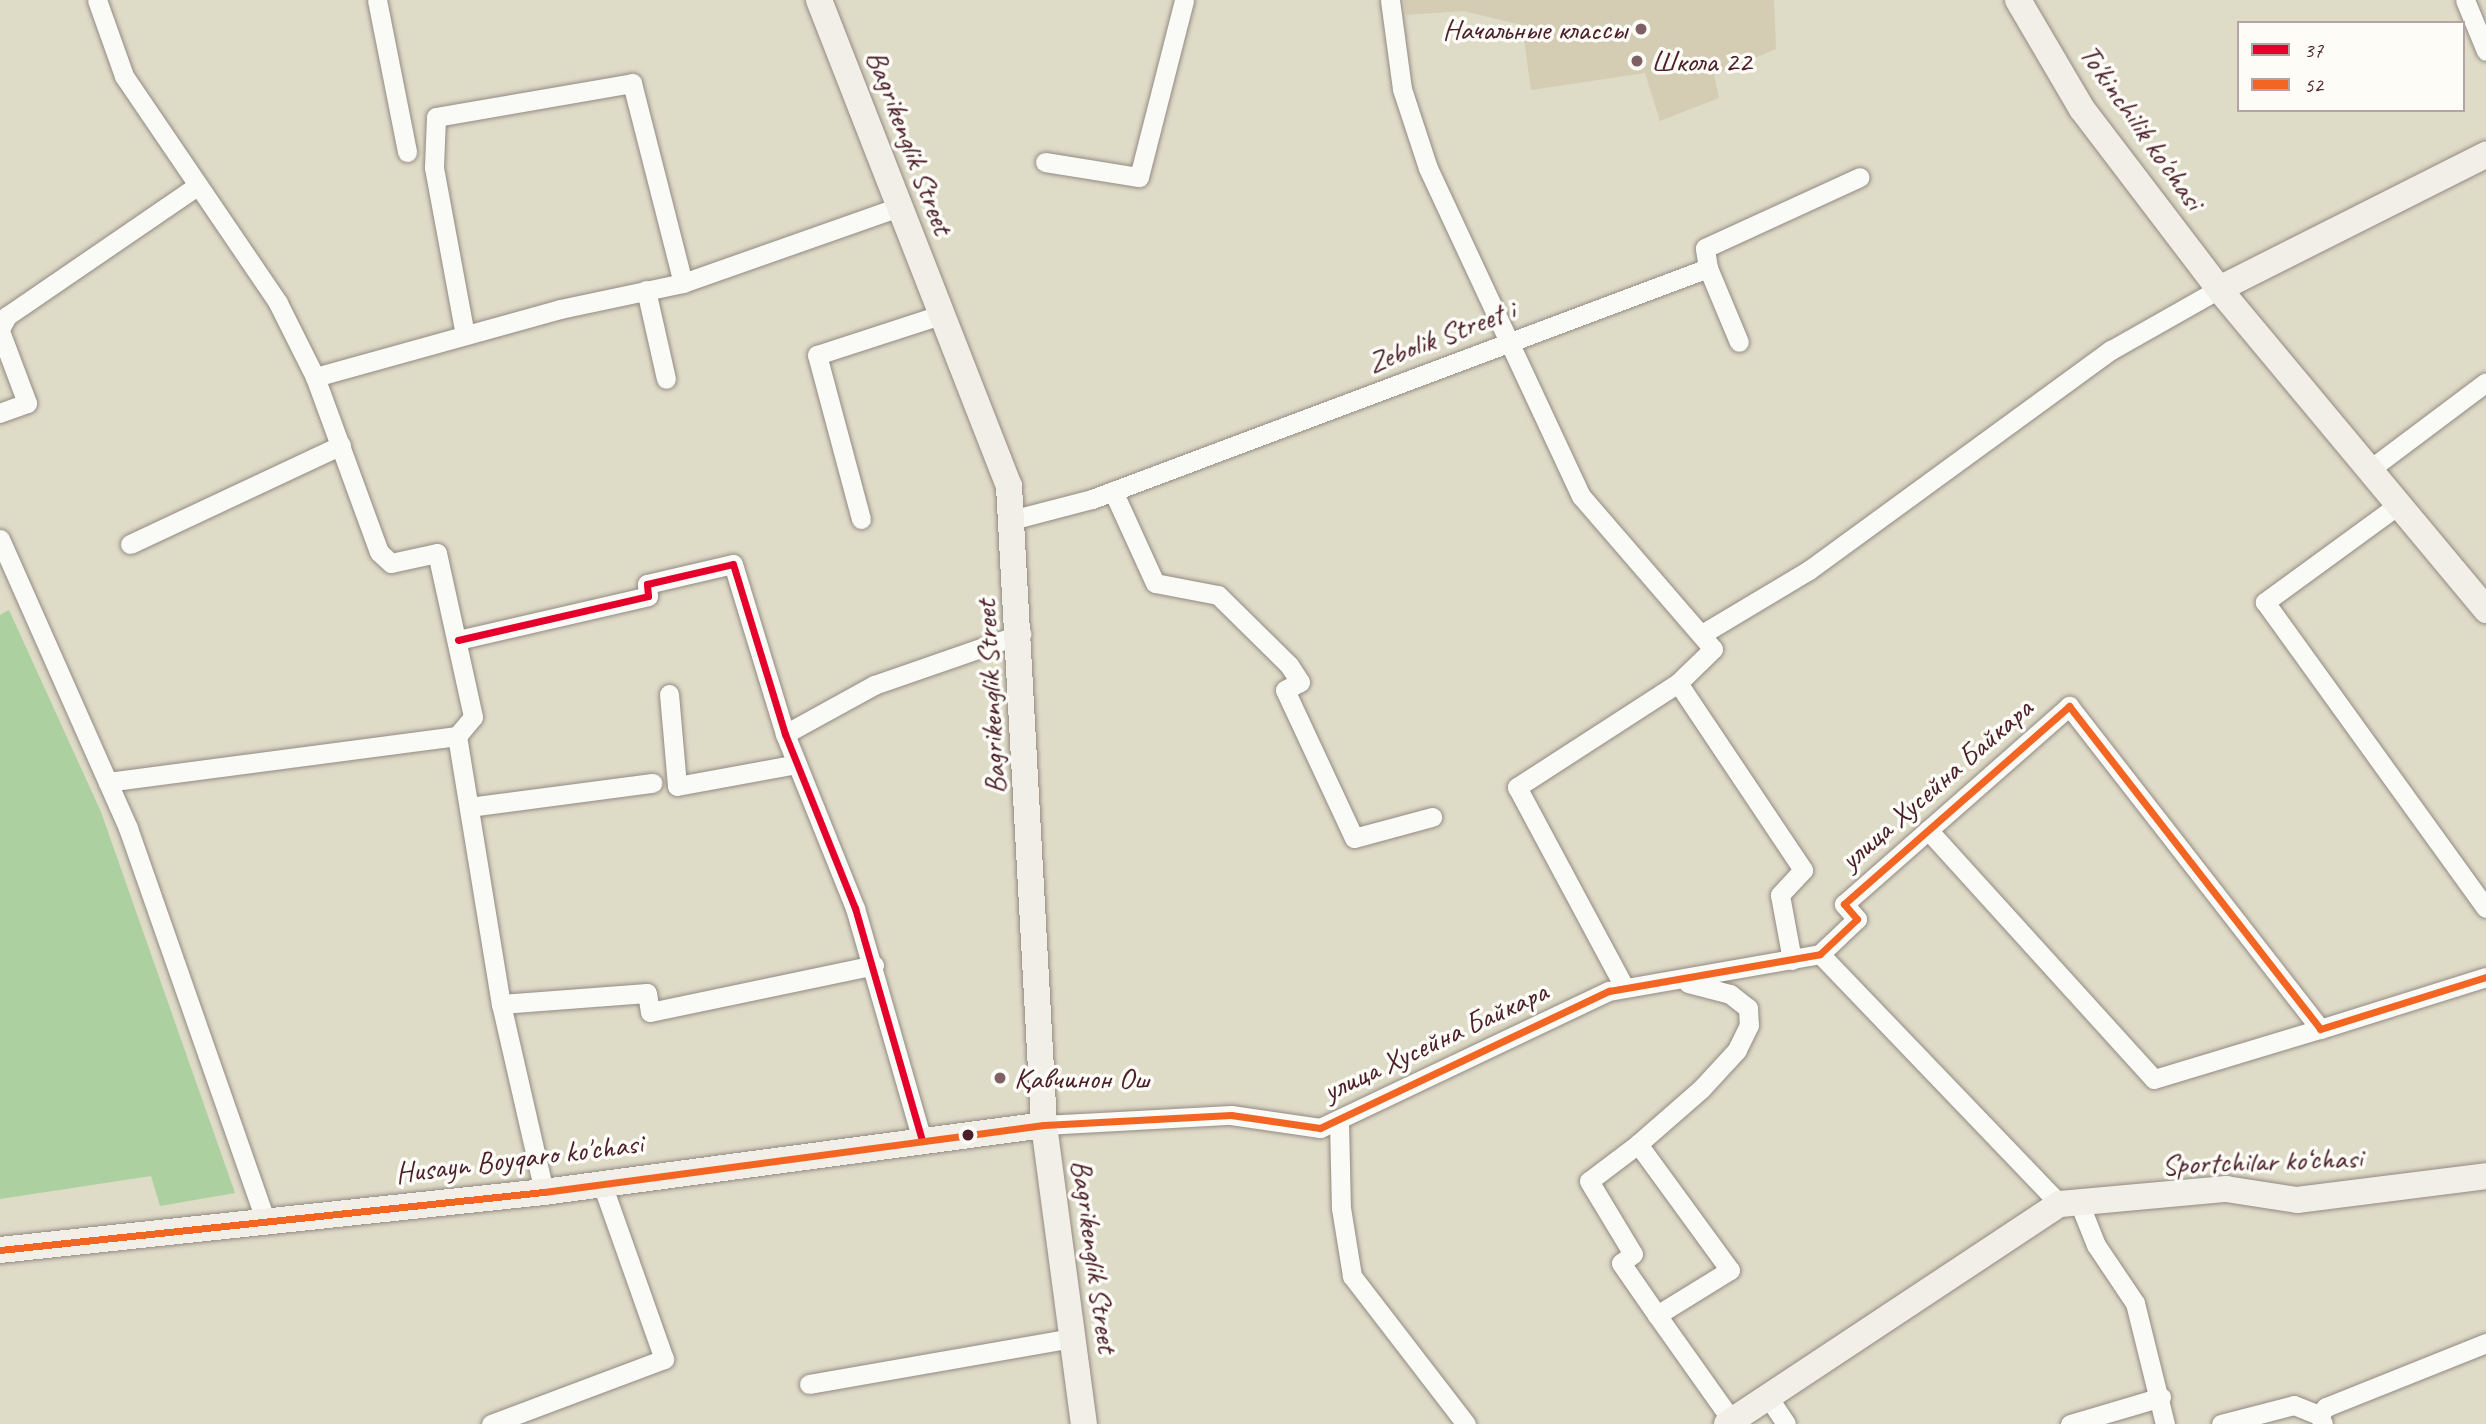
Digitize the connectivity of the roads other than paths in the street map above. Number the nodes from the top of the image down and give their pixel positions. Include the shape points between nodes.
1 (97, 0) edge
2 (377, 0) edge
3 (819, 0) edge
4 (1184, 0) edge
5 (1390, 0) edge
6 (2018, 0) edge
7 (2465, 0) edge
8 (2486, 51) edge
9 (407, 152) dead end
10 (2486, 155) edge
11 (1045, 162) dead end
12 (1860, 177) dead end
13 (197, 186) junction
14 (899, 207) junction
15 (1708, 268) junction
16 (683, 283) junction
17 (2219, 289) junction
18 (646, 290) junction
19 (943, 314) junction
20 (0, 330) edge
21 (465, 335) junction
22 (1509, 342) junction
23 (1739, 342) dead end
24 (315, 377) junction
25 (666, 379) dead end
26 (2486, 382) edge
27 (0, 413) edge
28 (341, 445) junction
29 (2369, 470) junction
30 (1113, 491) junction
31 (2398, 505) junction
32 (861, 519) dead end
33 (1015, 519) junction
34 (0, 538) edge
35 (130, 544) dead end
36 (2486, 610) edge
37 (1021, 634) junction
38 (1702, 634) junction
39 (458, 640) junction
40 (1678, 683) junction
41 (668, 694) dead end
42 (785, 733) junction
43 (457, 736) junction
44 (797, 764) junction
45 (108, 782) junction
46 (652, 783) dead end
47 (468, 807) junction
48 (1432, 817) dead end
49 (1928, 830) junction
50 (2486, 908) edge
51 (1820, 954) junction
52 (1792, 960) junction
53 (874, 965) junction
54 (2486, 977) edge
55 (1680, 981) junction
56 (1625, 988) junction
57 (501, 1004) junction
58 (2320, 1029) junction
59 (1339, 1122) junction
60 (1044, 1125) junction
61 (922, 1140) junction
62 (1638, 1144) junction
63 (2486, 1176) edge
64 (602, 1184) junction
65 (544, 1192) junction
66 (2070, 1205) junction
67 (265, 1219) junction
68 (0, 1250) edge
69 (1657, 1315) junction
70 (1072, 1338) junction
71 (2486, 1343) edge
72 (809, 1384) dead end
73 (1768, 1397) junction
74 (2161, 1397) junction
75 (2321, 1419) edge
76 (1729, 1422) edge
77 (491, 1424) edge
78 (1084, 1424) edge
79 (1466, 1424) edge
80 (1786, 1424) edge
81 (2070, 1424) edge
82 (2165, 1424) edge
83 (2221, 1424) edge

1 - 13 street via 124,76
2 - 9 street
3 - 14 main road, Bagrikenglik Street
4 - 11 street via 1139,177
5 - 22 street via 1402,89 1428,168
6 - 17 main road, To'kinchilik ko'chasi via 2082,108
7 - 8 street
10 - 17 main road
12 - 15 street via 1705,248
13 - 20 street via 7,316
13 - 24 street via 278,303
14 - 16 street
14 - 19 main road, Bagrikenglik Street
15 - 22 street, Zebolik Street i
15 - 23 street
16 - 18 street
16 - 21 street via 632,83 436,117 434,167
17 - 29 main road, To'kinchilik ko'chasi
17 - 38 street via 2111,350 1809,570
18 - 21 street
18 - 25 street
19 - 32 street via 817,355
19 - 33 main road, Bagrikenglik Street via 1002,458
20 - 27 street via 27,403
21 - 24 street
22 - 30 street, Zebolik Street i
22 - 38 street via 1581,496
24 - 28 street
26 - 29 street
28 - 35 street
28 - 39 street via 379,552 391,563 437,553
29 - 31 main road, To'kinchilik ko'chasi
30 - 33 street, Zebolik Street i
30 - 48 street via 1155,583 1218,595 1289,665 1300,682 1286,690 1354,838
31 - 36 main road, To'kinchilik ko'chasi
31 - 50 street via 2265,602
33 - 37 main road, Bagrikenglik Street
34 - 45 street
37 - 42 street via 874,685
37 - 60 main road, Bagrikenglik Street
38 - 40 street via 1713,649
39 - 42 street via 648,596 647,584 733,564
39 - 43 street via 473,717
40 - 52 street via 1803,870 1780,895
40 - 56 street via 1517,787
41 - 44 street via 677,786
42 - 44 street
43 - 45 street
43 - 47 street
44 - 53 street
45 - 67 street
46 - 47 street
47 - 57 street
49 - 51 street, улица Хусейна Байкара via 1844,905 1857,919
49 - 58 street via 2154,1079
49 - 58 street, улица Хусейна Байкара via 2069,706
51 - 52 street, улица Хусейна Байкара
51 - 66 street
52 - 55 street, улица Хусейна Байкара
53 - 57 street via 650,1012 647,993
53 - 61 street
54 - 58 street
55 - 56 street, улица Хусейна Байкара
55 - 62 street, улица Хусейна Байкара via 1730,994 1748,1008 1749,1026 1737,1049 1701,1089
56 - 59 street, улица Хусейна Байкара
57 - 65 street
59 - 60 street, улица Хусейна Байкара via 1320,1128 1231,1115
59 - 79 street via 1341,1208 1352,1276
60 - 61 main road, Husayn Boyqaro ko'chasi
60 - 70 main road, Bagrikenglik Street
61 - 64 main road, Husayn Boyqaro ko'chasi
62 - 69 street via 1589,1181 1633,1254 1621,1263
62 - 69 street via 1730,1270
63 - 66 main road, Sportchilar ko‘chasi via 2297,1200 2226,1189
64 - 65 main road, Husayn Boyqaro ko'chasi
64 - 77 street via 664,1359
65 - 67 main road, Husayn Boyqaro ko'chasi
66 - 73 main road, Sportchilar ko‘chasi
66 - 74 street via 2135,1303
67 - 68 main road, Husayn Boyqaro ko'chasi
69 - 76 street
70 - 72 street
70 - 78 main road, Bagrikenglik Street
71 - 75 street
73 - 76 main road, Sportchilar ko‘chasi
73 - 80 street
74 - 81 street
74 - 82 street
75 - 83 street via 2294,1405

